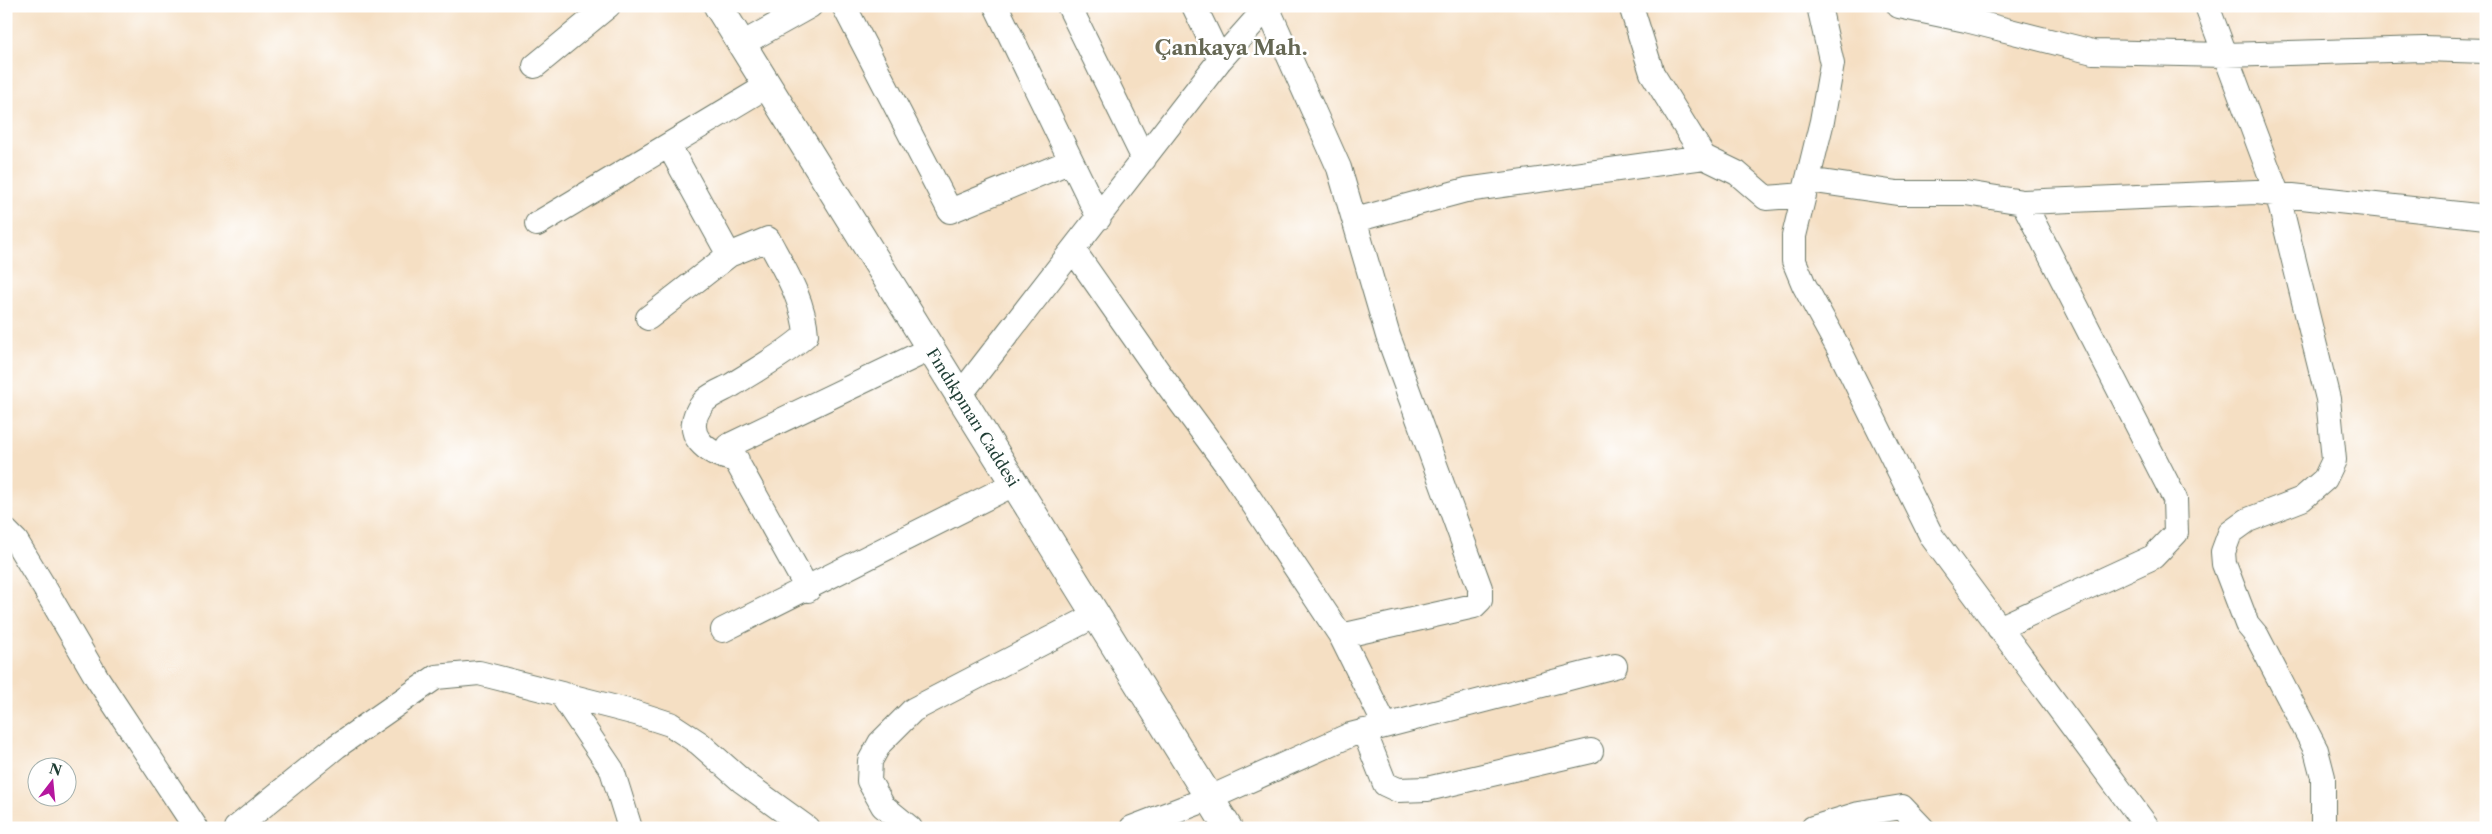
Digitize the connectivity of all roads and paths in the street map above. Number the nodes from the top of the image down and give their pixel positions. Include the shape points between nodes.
1 (608, 6) edge
2 (718, 6) edge
3 (810, 6) edge
4 (844, 6) edge
5 (996, 6) edge
6 (1069, 6) edge
7 (1194, 6) edge
8 (1631, 6) edge
9 (1819, 6) edge
10 (1899, 6) edge
11 (2207, 6) edge
12 (1268, 7) edge
13 (742, 44) junction
14 (2486, 51) edge
15 (2224, 55) junction
16 (1220, 60) junction
17 (535, 66) dead end
18 (767, 86) junction
19 (669, 146) junction
20 (1704, 157) junction
21 (1144, 158) junction
22 (1071, 161) junction
23 (1806, 188) junction
24 (2278, 196) junction
25 (2023, 202) junction
26 (1099, 218) junction
27 (2486, 218) edge
28 (1355, 220) junction
29 (537, 224) dead end
30 (1074, 251) junction
31 (729, 255) junction
32 (648, 318) dead end
33 (930, 349) junction
34 (960, 395) junction
35 (737, 460) junction
36 (1016, 483) junction
37 (6, 531) edge
38 (808, 590) junction
39 (1096, 615) junction
40 (1999, 628) junction
41 (723, 630) dead end
42 (1341, 636) junction
43 (1615, 666) dead end
44 (561, 694) junction
45 (1374, 728) junction
46 (1591, 751) dead end
47 (1210, 798) junction
48 (196, 828) edge
49 (236, 828) edge
50 (630, 828) edge
51 (808, 828) edge
52 (910, 828) edge
53 (1132, 828) edge
54 (1228, 828) edge
55 (1814, 828) edge
56 (1922, 828) edge
57 (2148, 828) edge
58 (2322, 828) edge

1 - 17 street
2 - 13 main road, Fındıkpınarı Caddesi
3 - 13 street
4 - 22 street via 950,211
5 - 22 street
6 - 21 street
7 - 16 street
8 - 20 street via 1652,73
9 - 23 street via 1832,64
10 - 15 street via 2093,52
11 - 15 street
12 - 16 street
12 - 28 street via 1339,168
13 - 18 main road, Fındıkpınarı Caddesi
14 - 15 street via 2424,49
15 - 24 street
16 - 21 street
18 - 19 street
18 - 33 main road, Fındıkpınarı Caddesi
19 - 29 street
19 - 31 street
20 - 23 street via 1737,173 1766,198
20 - 28 street via 1466,190
21 - 26 street
22 - 26 street
23 - 25 street via 1966,193
23 - 40 street via 1794,236 1794,261 1804,285 1932,537
24 - 25 street via 2256,192
24 - 27 street
24 - 58 street via 2328,399 2334,460 2325,479 2302,499 2248,520 2230,533 2223,552 2224,564 2247,624 2258,636 2316,750 2323,777
25 - 40 street via 2175,499 2176,533 2154,557
26 - 30 street
28 - 42 street via 1388,336 1480,588 1480,600 1474,606
30 - 34 street
30 - 42 street via 1232,472
31 - 32 street
31 - 35 street via 768,239 795,290 805,320 806,335 790,350 703,402 694,423 699,443 720,457
33 - 34 main road, Fındıkpınarı Caddesi
33 - 35 street via 728,446
34 - 36 main road, Fındıkpınarı Caddesi
35 - 38 street
36 - 38 street
36 - 39 main road, Fındıkpınarı Caddesi
37 - 48 street via 16,541 97,678
38 - 41 street
39 - 47 main road, Fındıkpınarı Caddesi
39 - 52 street via 914,710 880,743 870,761 868,781 883,806
40 - 57 street
42 - 45 street
43 - 45 street
44 - 49 street via 478,673 436,677 337,746
44 - 50 street via 612,770
44 - 51 street via 670,724
45 - 46 street via 1385,784 1398,790 1427,789
45 - 47 street via 1350,735
47 - 53 street
47 - 54 main road, Fındıkpınarı Caddesi
55 - 56 street via 1859,814 1902,807

